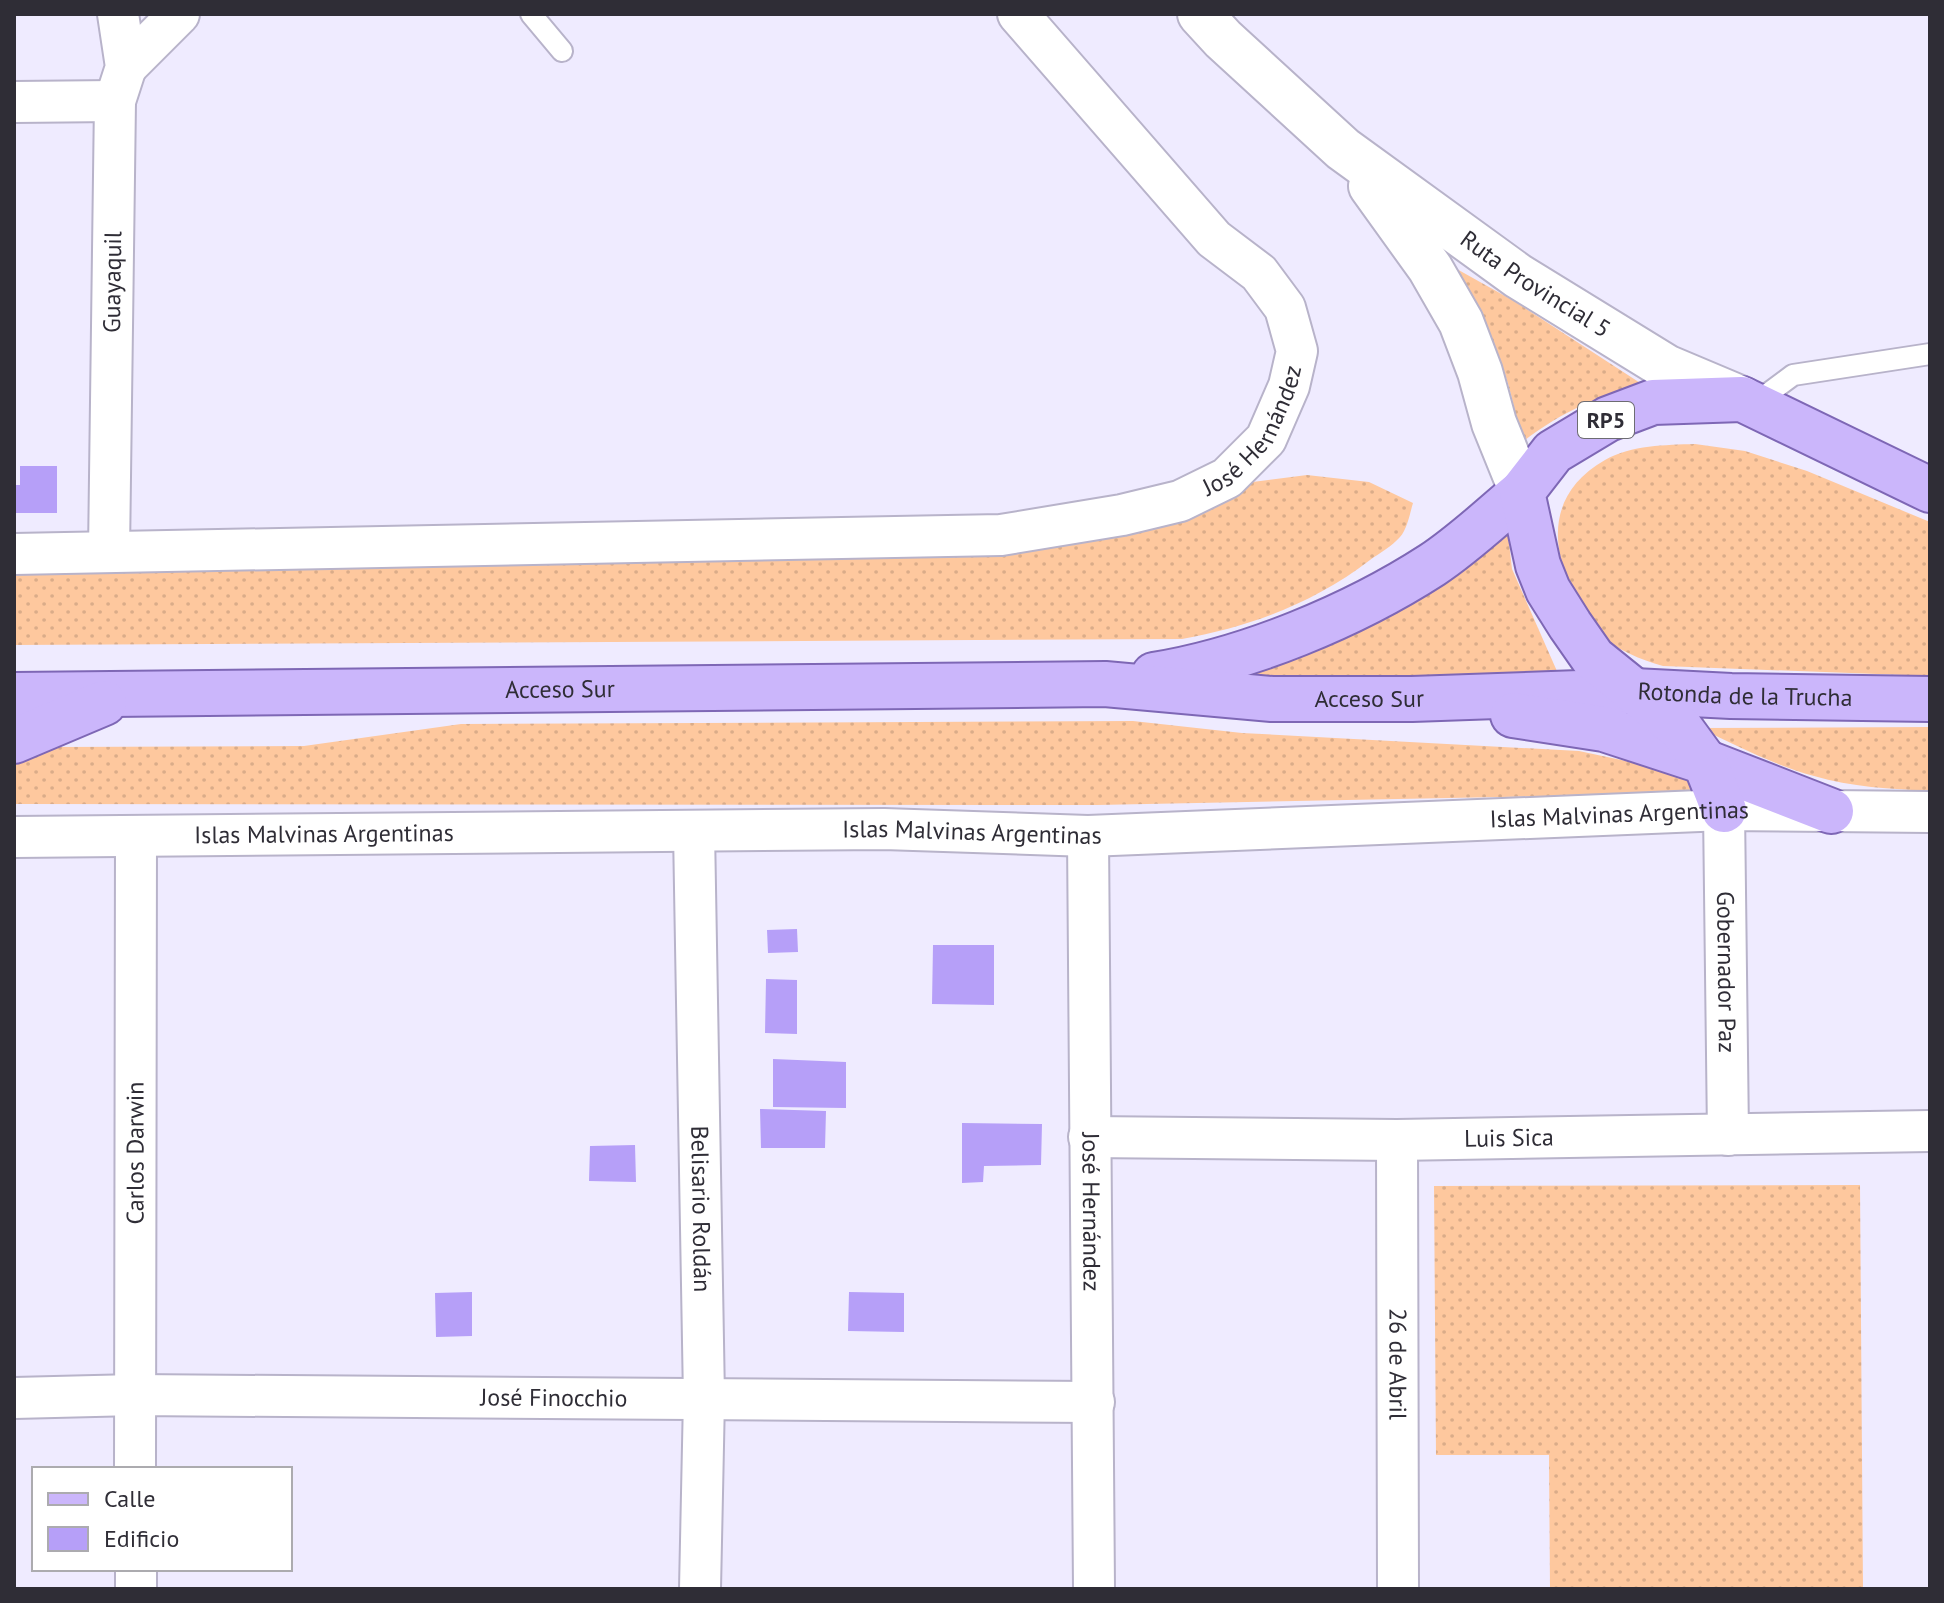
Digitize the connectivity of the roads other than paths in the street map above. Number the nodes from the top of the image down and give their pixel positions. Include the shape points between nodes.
1 (118, 14) edge
2 (531, 14) edge
3 (1018, 14) edge
4 (1200, 14) edge
5 (172, 16) edge
6 (562, 51) dead end
7 (120, 84) junction
8 (14, 102) edge
9 (1343, 149) junction
10 (1930, 354) edge
11 (1748, 402) junction
12 (1930, 490) edge
13 (1522, 492) junction
14 (109, 552) junction
15 (14, 554) edge
16 (1105, 684) junction
17 (1634, 691) junction
18 (124, 694) junction
19 (14, 695) edge
20 (1412, 699) junction
21 (1930, 699) edge
22 (14, 741) edge
23 (1705, 762) junction
24 (1724, 810) junction
25 (1831, 811) junction
26 (1930, 812) edge
27 (694, 831) junction
28 (1088, 836) junction
29 (14, 837) edge
30 (136, 837) junction
31 (1930, 1131) edge
32 (1728, 1135) junction
33 (1089, 1137) junction
34 (1397, 1140) junction
35 (135, 1395) junction
36 (14, 1398) edge
37 (704, 1398) junction
38 (1094, 1402) junction
39 (135, 1467) edge
40 (700, 1589) edge
41 (1094, 1589) edge
42 (1398, 1589) edge

1 - 7 street, Guayaquil
2 - 6 lane
3 - 14 street, José Hernández via 1214,239 1259,273 1285,308 1297,351 1289,386 1266,439 1227,478 1180,501 1001,535
4 - 9 main road, Ruta Provincial 5 / RP5
5 - 7 street
7 - 8 street
7 - 14 street, Guayaquil
9 - 11 main road, Ruta Provincial 5 / RP5 via 1518,276 1666,367
9 - 13 main road, Ruta Provincial 5 / RP5 via 1407,235 1461,322
10 - 11 lane via 1793,375
11 - 12 main road, RP5
11 - 13 main road, RP5 via 1653,402 1608,419 1553,452
13 - 16 main road, Acceso Sur via 1434,564 1374,598 1234,657
13 - 17 main road, Rotonda de la Trucha / RP5 via 1548,590 1593,658
14 - 15 street
16 - 18 main road, Acceso Sur
16 - 20 main road, Acceso Sur via 1272,699
17 - 20 main road, Acceso Sur
17 - 21 main road, Rotonda de la Trucha
17 - 23 main road via 1681,729
18 - 19 main road, Acceso Sur
18 - 22 main road
20 - 23 main road via 1604,729
23 - 24 main road
23 - 25 main road
24 - 25 street, Islas Malvinas Argentinas
24 - 28 street, Islas Malvinas Argentinas
24 - 32 street, Gobernador Paz
25 - 26 street, Islas Malvinas Argentinas
27 - 28 street, Islas Malvinas Argentinas via 884,829
27 - 30 street, Islas Malvinas Argentinas
27 - 37 street, Belisario Roldán
28 - 33 street, José Hernández
29 - 30 street, Islas Malvinas Argentinas
30 - 35 street, Carlos Darwin
31 - 32 street, Luis Sica
32 - 34 street, Luis Sica
33 - 34 street, Luis Sica
33 - 38 street, José Hernández
34 - 42 street, 26 de Abril
35 - 36 street, José Finocchio
35 - 37 street, José Finocchio
35 - 39 street, Carlos Darwin
37 - 38 street, José Finocchio
37 - 40 street, Belisario Roldán
38 - 41 street, José Hernández

